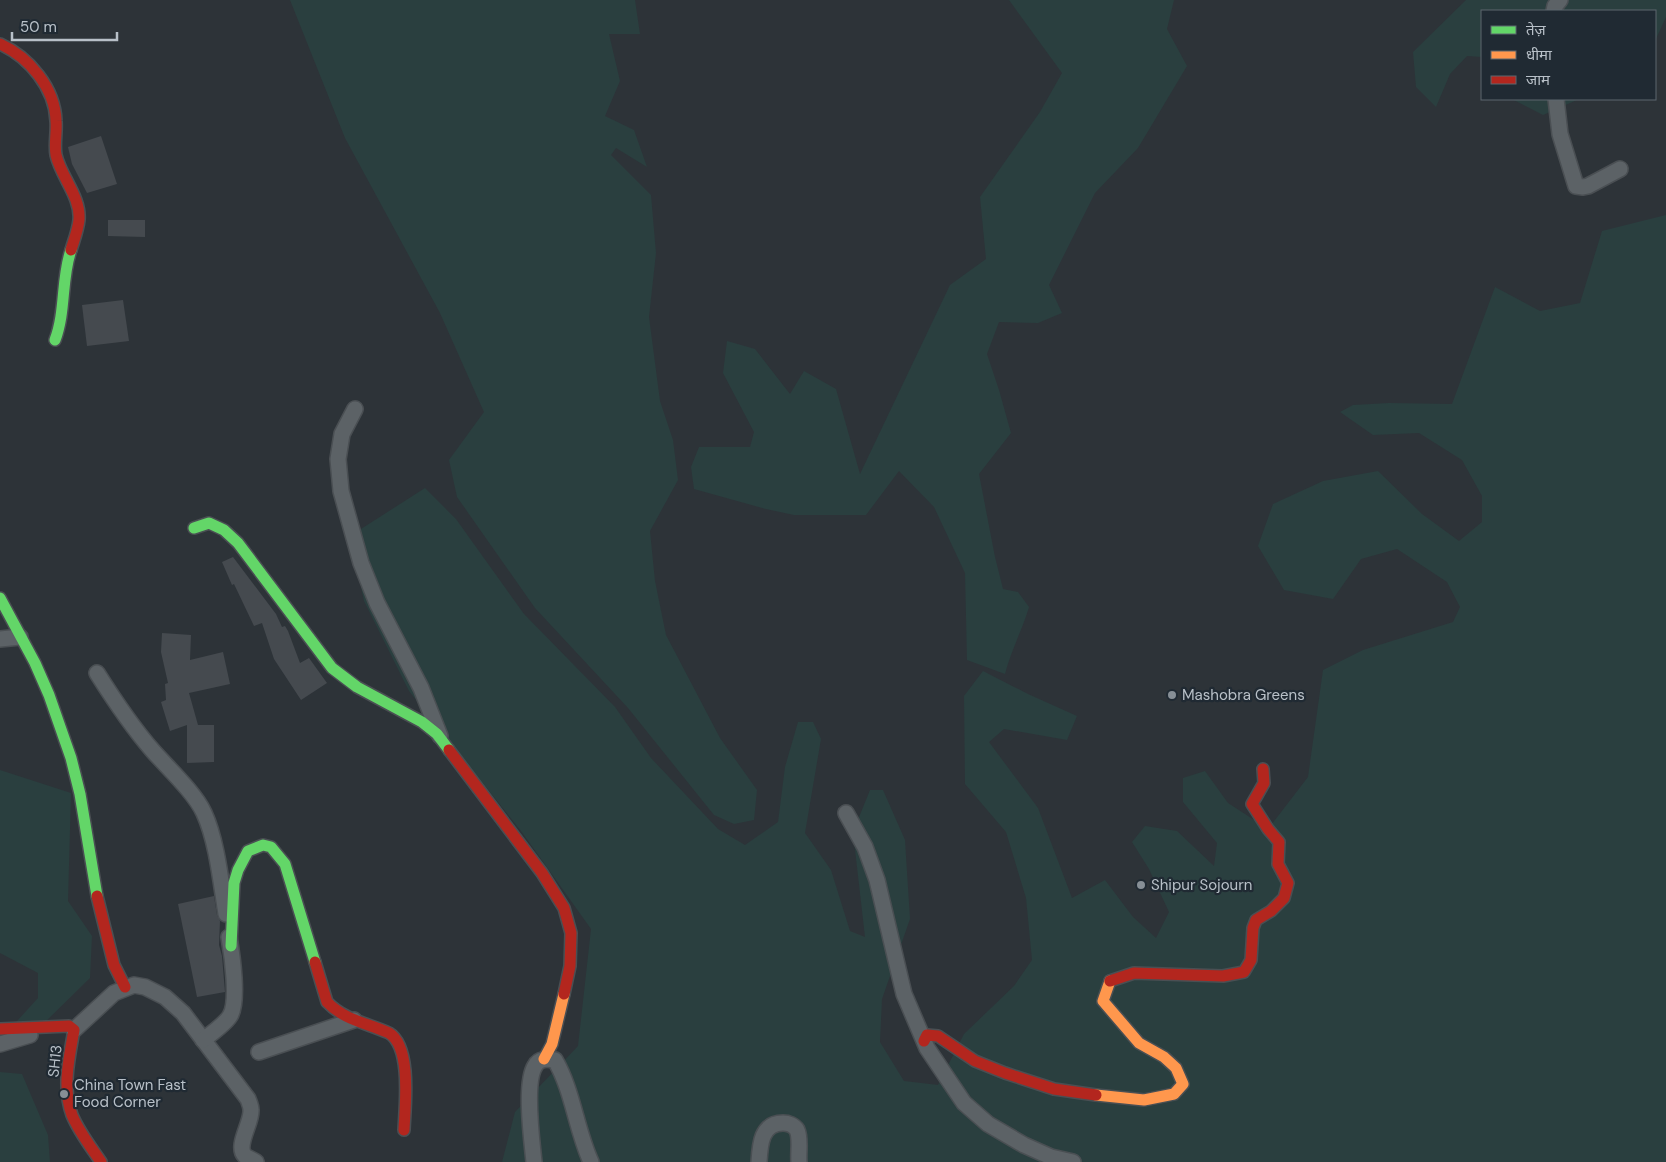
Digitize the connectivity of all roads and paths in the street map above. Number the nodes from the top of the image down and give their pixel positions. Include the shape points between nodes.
1 (0, 44) edge
2 (1556, 100) edge
3 (1620, 169) dead end
4 (55, 340) dead end
5 (355, 408) dead end
6 (194, 528) dead end
7 (0, 598) edge
8 (20, 637) junction
9 (0, 639) edge
10 (97, 673) dead end
11 (441, 739) junction
12 (1262, 769) dead end
13 (846, 813) dead end
14 (231, 946) junction
15 (125, 988) junction
16 (354, 1020) junction
17 (68, 1028) junction
18 (0, 1029) edge
19 (203, 1040) junction
20 (924, 1040) junction
21 (0, 1044) edge
22 (259, 1052) dead end
23 (544, 1059) junction
24 (404, 1130) dead end
25 (101, 1162) edge
26 (256, 1162) edge
27 (534, 1162) edge
28 (591, 1162) edge
29 (759, 1162) edge
30 (799, 1162) edge
31 (1073, 1162) edge

1 - 4 street via 24,58 52,101 56,114 56,154 79,215 66,268 61,321
2 - 3 street via 1560,134 1576,186 1588,186
5 - 11 street via 342,434 338,459 344,499 377,603 421,688
6 - 11 street via 209,523 224,530 332,668 357,686 422,722
7 - 8 street
8 - 9 street
8 - 15 street via 49,695 70,758 80,794 98,902 114,965
10 - 14 street via 152,750 204,812 216,850
11 - 23 street via 542,873 564,908 571,933 570,966 557,1027
12 - 20 street via 1264,783 1252,804 1279,842 1278,864 1288,884 1284,898 1256,920 1252,928 1251,960 1244,972 1224,976 1134,973 1110,980 1103,1001 1140,1043 1176,1068 1183,1084 1174,1094 1144,1100 1054,1089 975,1060 938,1036 927,1035
13 - 20 street via 865,848 877,880 904,994
14 - 16 street via 234,883 238,870 248,851 262,845 271,848 285,864 327,1002 336,1012
14 - 19 street via 233,1009 230,1017
15 - 17 street
15 - 19 street via 134,985 145,987 165,997 183,1013
16 - 22 street
16 - 24 street via 394,1037 402,1048
17 - 18 street, SH13 / SH13
17 - 21 street
17 - 25 street, SH13 / SH13 via 70,1108
19 - 26 street via 248,1099 251,1109 242,1150
20 - 31 street via 964,1103 988,1124 1024,1145
23 - 27 street via 535,1065 531,1077 529,1124
23 - 28 street via 555,1060 563,1073
29 - 30 street via 765,1130 775,1124 786,1123 798,1132

